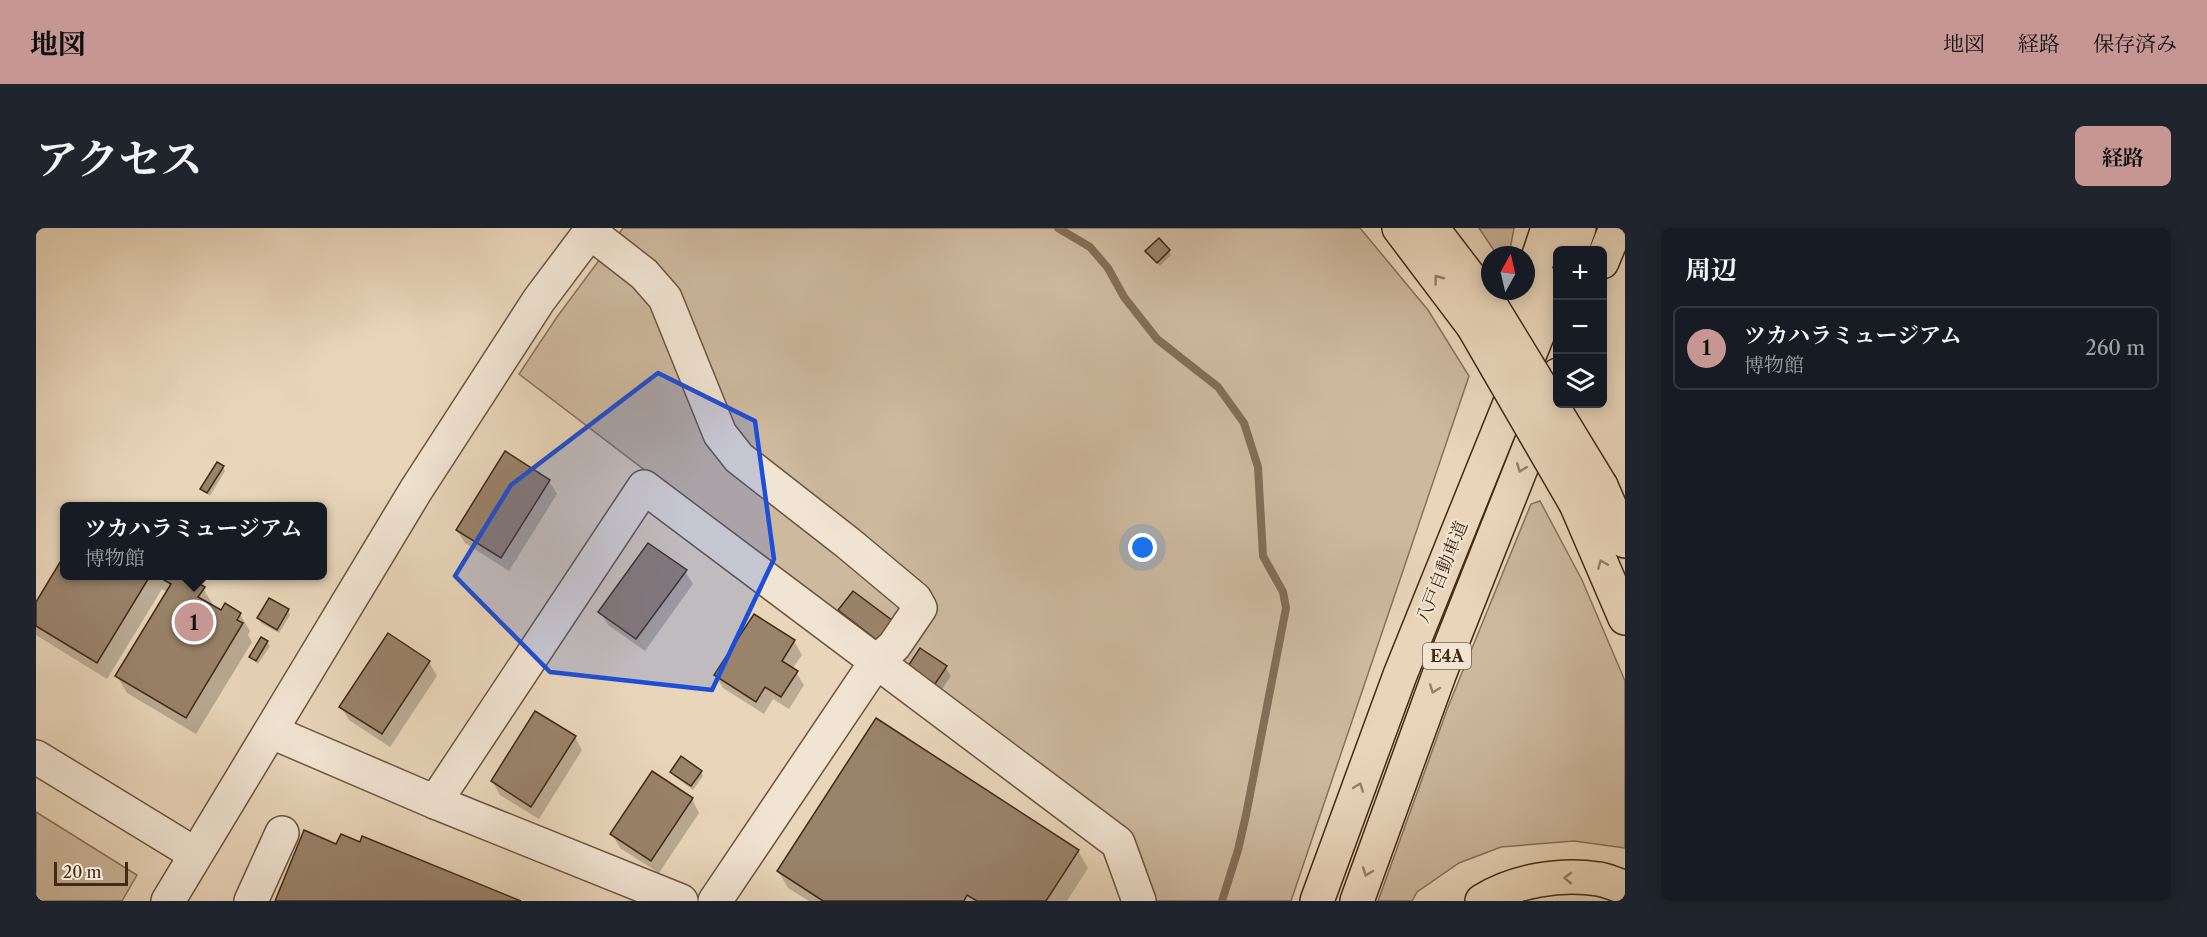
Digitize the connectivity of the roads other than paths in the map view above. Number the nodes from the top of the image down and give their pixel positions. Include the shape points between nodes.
1 (1399, 228) edge
2 (1432, 228) edge
3 (1548, 228) edge
4 (1580, 228) edge
5 (1616, 228) edge
6 (591, 230) edge
7 (1573, 246) edge
8 (1607, 250) edge
9 (1553, 294) edge
10 (1481, 315) junction
11 (1553, 385) edge
12 (1589, 495) junction
13 (1625, 541) edge
14 (1625, 618) edge
15 (876, 662) junction
16 (1400, 675) junction
17 (272, 732) junction
18 (36, 757) edge
19 (435, 802) junction
20 (282, 833) dead end
21 (195, 854) junction
22 (1625, 887) edge
23 (168, 901) edge
24 (251, 901) edge
25 (681, 901) edge
26 (715, 901) edge
27 (1140, 901) edge
28 (1317, 901) edge
29 (1357, 901) edge
30 (1482, 901) edge

10 -> 1 highway
2 - 10 highway
3 - 16 highway
4 - 7 highway
5 - 8 highway
6 - 15 street via 644,274 665,298 720,434 739,458 915,599 920,608 894,646
6 - 17 street via 539,300 416,490
9 - 16 highway, 八戸自動車道 / E4A
10 - 12 highway, bridge
11 -> 29 highway, 八戸自動車道 / E4A via 1439,675
12 - 13 highway
14 -> 12 highway
15 - 19 street via 644,487
15 - 26 street
15 - 27 street via 1118,843
28 -> 16 highway, 八戸自動車道 / E4A
17 - 19 street
17 - 21 street
18 - 21 street
19 - 25 street
20 - 24 street
21 - 23 street
22 -> 30 highway via 1598,879 1549,878 1495,893

